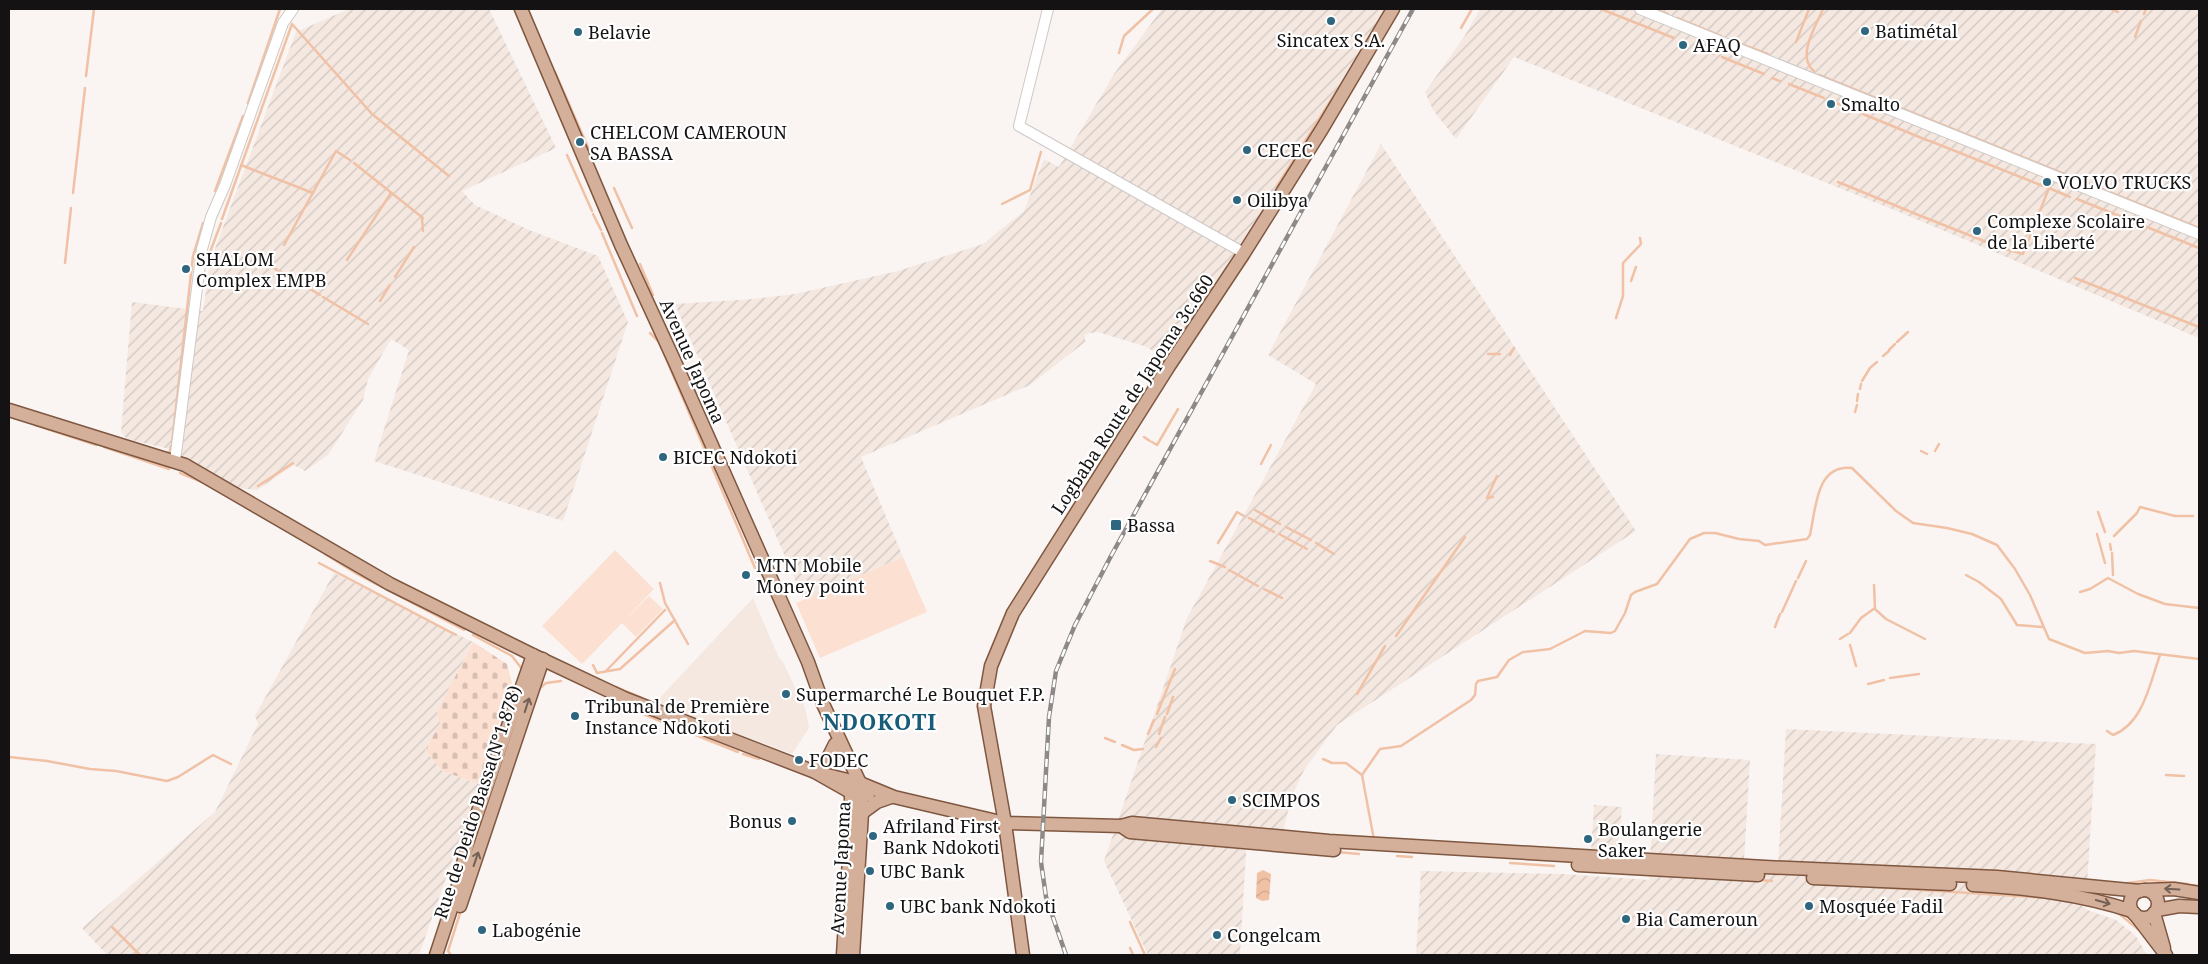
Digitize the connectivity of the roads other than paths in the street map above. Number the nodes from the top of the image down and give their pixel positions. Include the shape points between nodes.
1 (294, 9) edge
2 (521, 9) edge
3 (1048, 9) edge
4 (1393, 9) edge
5 (1640, 9) edge
6 (2199, 234) edge
7 (1244, 253) junction
8 (9, 410) edge
9 (175, 461) junction
10 (538, 657) junction
11 (834, 728) junction
12 (835, 744) junction
13 (815, 772) junction
14 (856, 788) junction
15 (892, 797) junction
16 (862, 813) junction
17 (1005, 823) junction
18 (1996, 882) junction
19 (2142, 891) junction
20 (2199, 893) edge
21 (2199, 907) edge
22 (2133, 912) junction
23 (2155, 912) junction
24 (436, 955) edge
25 (445, 955) edge
26 (843, 955) edge
27 (853, 955) edge
28 (1023, 955) edge
29 (2166, 955) edge

1 - 9 street via 283,23 202,249
2 - 11 main road, Avenue Japoma via 621,246 808,662
3 - 7 street via 1019,126
4 - 7 main road, Logbaba Route de Japoma 3c.660
5 - 6 street
7 - 17 main road, Logbaba Route de Japoma 3c.660 via 1013,613 995,657 984,706
8 - 9 main road
9 - 10 main road via 390,584
10 - 13 main road via 632,702
10 - 24 main road via 470,834 456,894
25 -> 10 main road, Rue de Deido Bassa(N°1.878)
11 - 12 main road, Avenue Japoma
11 - 14 main road, Avenue Japoma
12 - 13 main road
12 - 14 main road, Avenue Japoma
13 - 14 main road
14 - 15 main road
14 - 16 main road, Avenue Japoma
14 - 26 main road, Avenue Japoma
15 - 16 main road
15 - 17 main road
16 - 27 main road, Avenue Japoma
17 - 18 main road via 1121,826 1132,823 1206,834 1329,845
17 - 28 main road, Logbaba Route de Japoma 3c.660
18 - 19 main road
18 -> 22 main road via 2076,895
20 -> 19 main road via 2174,889
19 - 22 main road via 2131,899
19 - 23 main road via 2156,896
21 - 23 main road via 2179,906
22 - 23 main road via 2142,918
22 - 29 main road
23 - 29 main road

